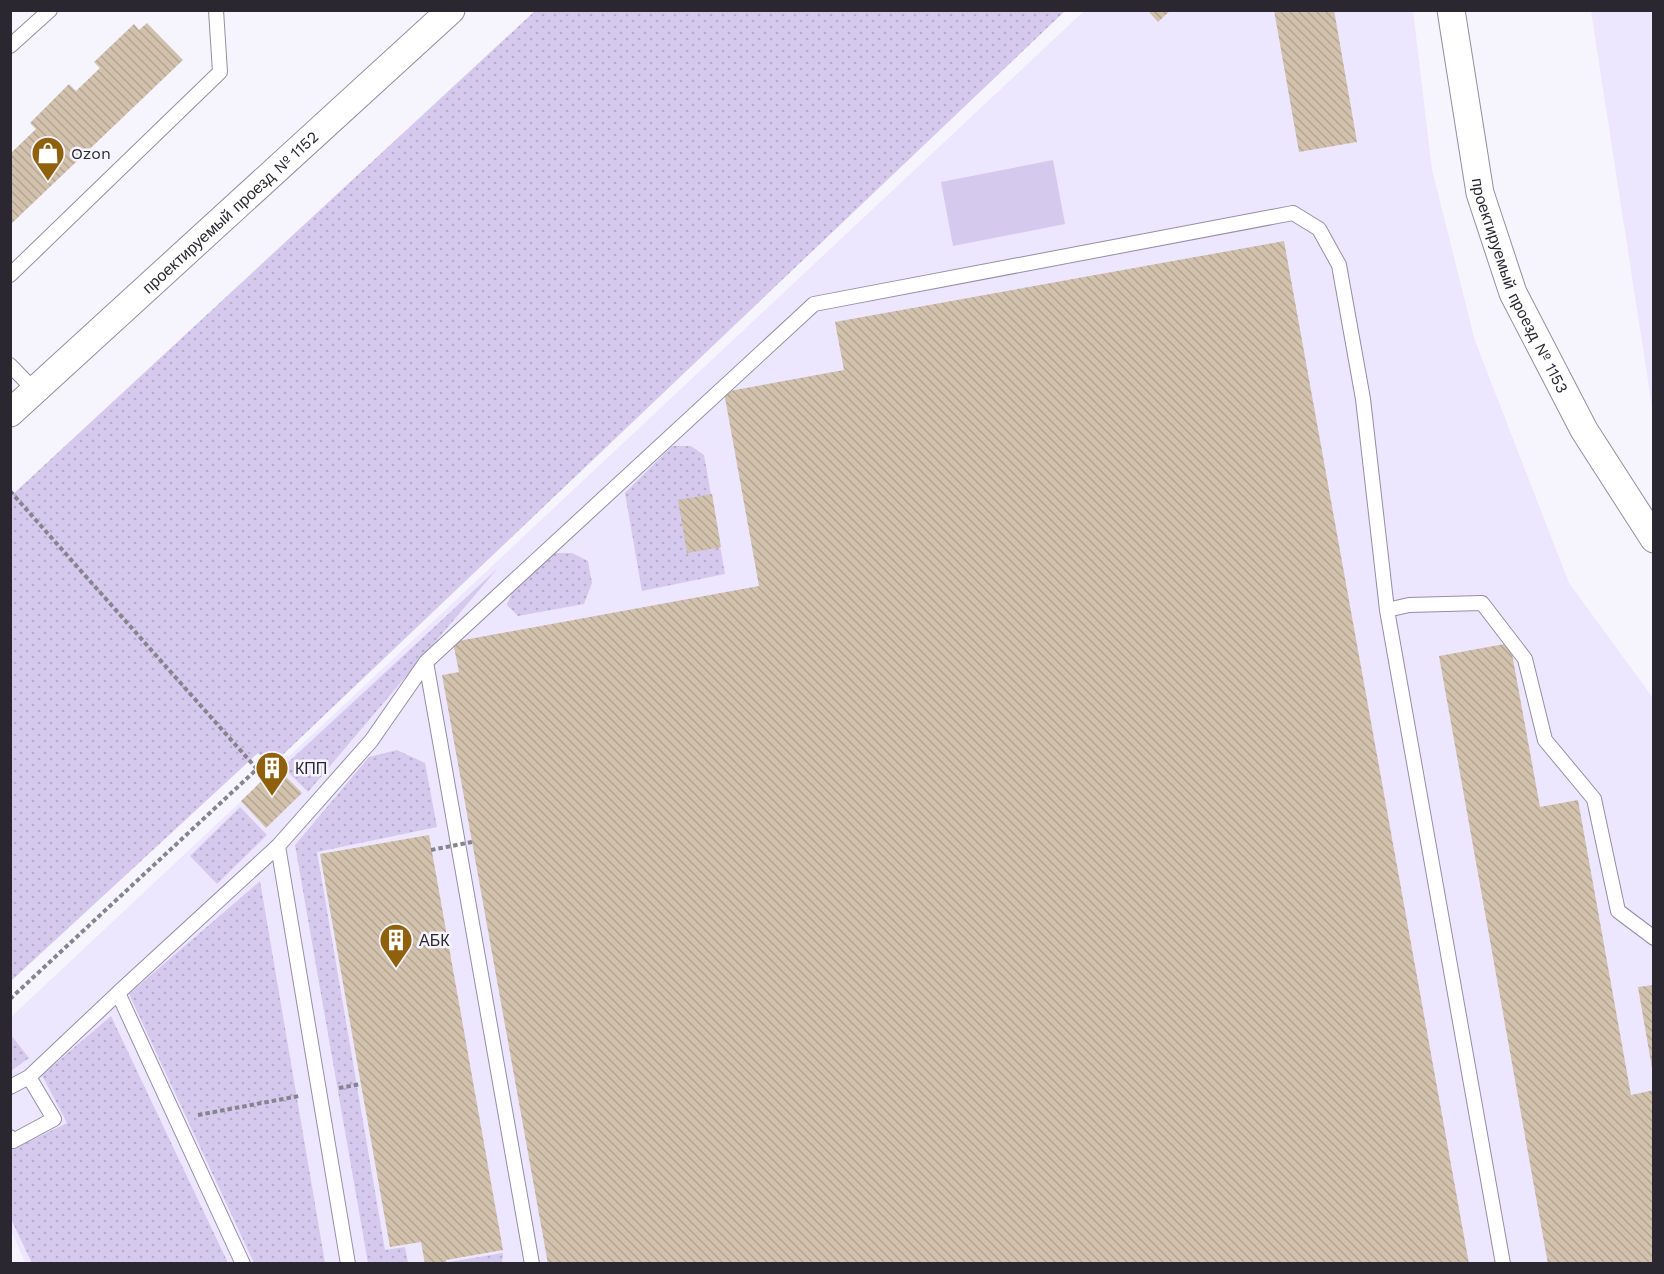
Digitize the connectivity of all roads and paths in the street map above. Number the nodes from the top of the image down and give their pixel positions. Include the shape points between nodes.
1 (50, 10) edge
2 (216, 10) edge
3 (452, 10) edge
4 (1451, 10) edge
5 (10, 46) edge
6 (10, 275) edge
7 (10, 365) edge
8 (35, 391) junction
9 (10, 413) edge
10 (10, 492) edge
11 (1653, 539) edge
12 (1387, 610) junction
13 (426, 662) junction
14 (257, 768) junction
15 (265, 778) dead end
16 (472, 842) dead end
17 (278, 846) junction
18 (431, 850) dead end
19 (1653, 938) edge
20 (118, 993) junction
21 (10, 999) edge
22 (29, 1077) junction
23 (361, 1084) dead end
24 (10, 1087) edge
25 (319, 1092) junction
26 (176, 1119) junction
27 (10, 1137) edge
28 (243, 1263) edge
29 (348, 1263) edge
30 (532, 1263) edge
31 (1503, 1263) edge

1 - 5 lane
2 - 6 lane via 220,72
3 - 8 street, проектируемый проезд № 1152
4 - 11 street, проектируемый проезд № 1153 via 1480,193 1513,293 1584,430
7 - 8 lane
8 - 9 street, проектируемый проезд № 1152
10 - 14 path
12 - 13 lane via 1363,399 1339,265 1319,229 1293,213 814,304
12 - 19 lane via 1409,605 1482,603 1525,659 1545,740 1594,799 1618,911
12 - 31 lane
13 - 17 lane via 371,741
13 - 30 lane
14 - 15 path
14 - 21 path
16 - 18 path, bridge
17 - 20 lane
17 - 25 lane
20 - 22 lane
20 - 26 lane
22 - 24 lane
22 - 27 lane via 54,1119 12,1141
23 - 25 path
25 - 26 path
25 - 29 lane
26 - 28 lane

